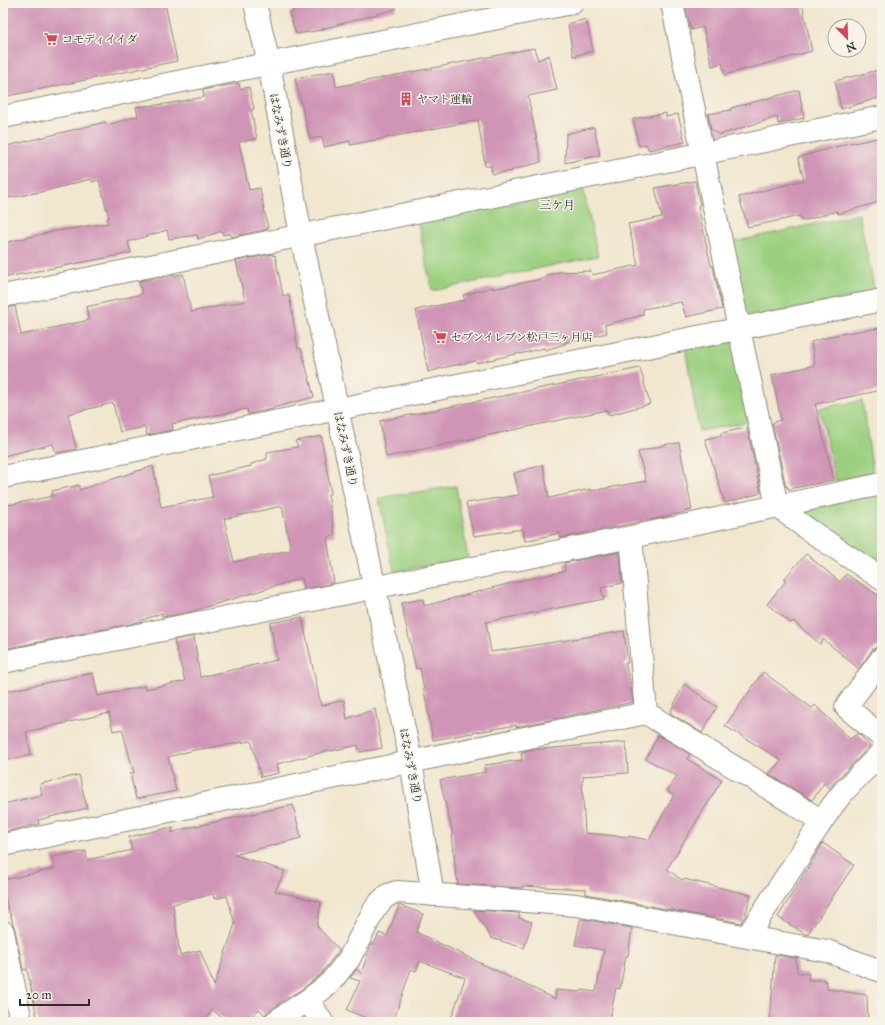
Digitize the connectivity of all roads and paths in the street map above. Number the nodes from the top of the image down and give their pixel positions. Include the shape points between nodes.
1 (255, 3) edge
2 (572, 3) edge
3 (672, 3) edge
4 (269, 64) junction
5 (3, 117) edge
6 (882, 117) edge
7 (703, 153) junction
8 (301, 235) junction
9 (3, 296) edge
10 (882, 300) edge
11 (739, 329) junction
12 (338, 409) junction
13 (3, 477) edge
14 (882, 484) edge
15 (777, 506) junction
16 (631, 537) junction
17 (882, 579) edge
18 (375, 587) junction
19 (882, 658) edge
20 (3, 662) edge
21 (646, 713) junction
22 (882, 737) edge
23 (882, 752) edge
24 (411, 762) junction
25 (822, 821) junction
26 (3, 845) edge
27 (433, 895) junction
28 (3, 932) edge
29 (747, 937) junction
30 (882, 971) edge
31 (308, 1000) junction
32 (14, 1017) edge
33 (274, 1022) edge
34 (322, 1022) edge

1 - 4 street, はなみずき通り
2 - 4 street
3 - 7 street
4 - 5 street
4 - 8 street, はなみずき通り
6 - 7 street
7 - 8 street
7 - 11 street
8 - 9 street
8 - 12 street, はなみずき通り
10 - 11 street
11 - 12 street
11 - 15 street
12 - 13 street
12 - 18 street, はなみずき通り
14 - 15 street
15 - 16 street
15 - 17 street
16 - 18 street
16 - 21 street
18 - 20 street
18 - 24 street, はなみずき通り
19 - 22 street via 846,707
21 - 24 street
21 - 25 street
23 - 25 street via 844,791
24 - 26 street
24 - 27 street, はなみずき通り
25 - 29 street
27 - 29 street via 576,905
27 - 31 street via 397,892 381,900 349,959 329,984
28 - 32 street
29 - 30 street via 827,951
31 - 33 street
31 - 34 street

